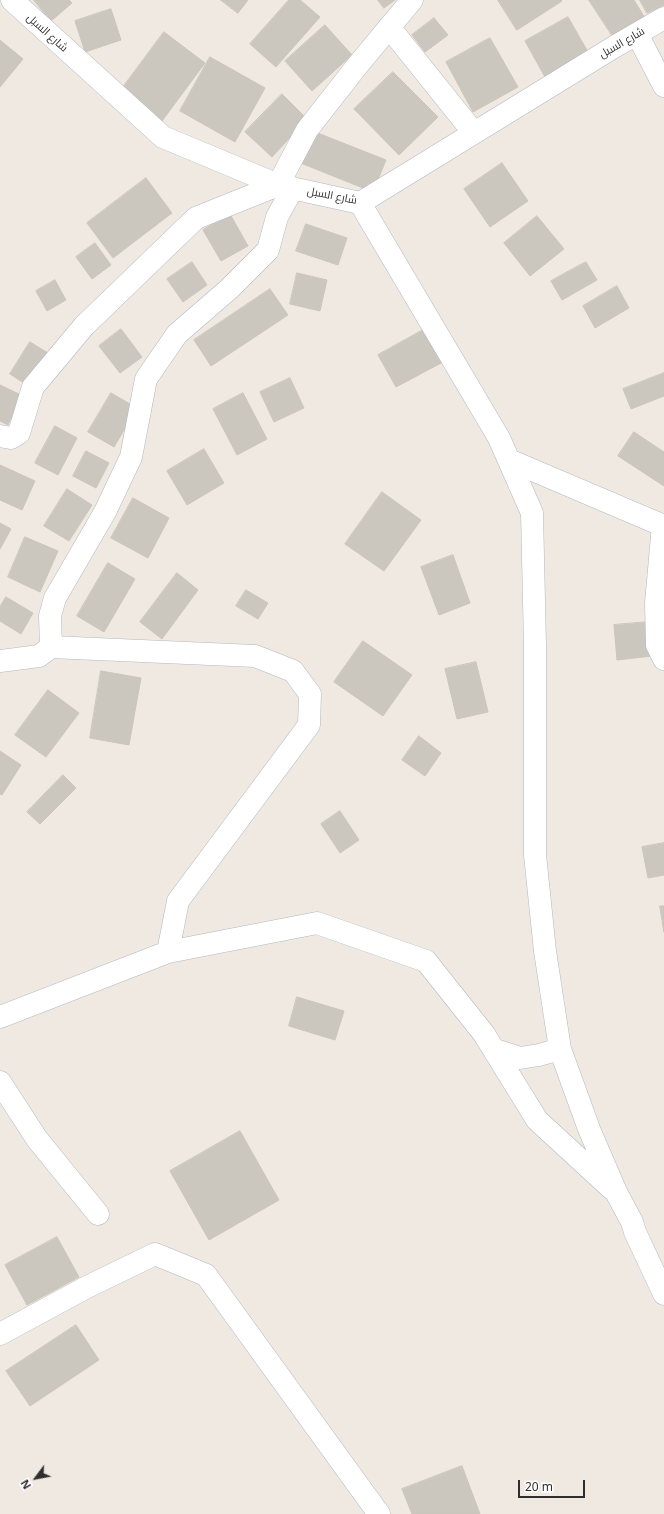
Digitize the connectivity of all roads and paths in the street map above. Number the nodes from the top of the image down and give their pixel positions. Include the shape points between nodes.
1 (12, 0) edge
2 (412, 0) edge
3 (664, 18) edge
4 (390, 27) junction
5 (637, 34) junction
6 (664, 86) edge
7 (474, 133) junction
8 (286, 187) junction
9 (360, 203) junction
10 (0, 436) edge
11 (509, 460) junction
12 (663, 525) edge
13 (51, 647) junction
14 (664, 659) edge
15 (0, 661) edge
16 (168, 952) junction
17 (0, 1017) edge
18 (560, 1048) junction
19 (495, 1050) junction
20 (0, 1082) edge
21 (617, 1194) junction
22 (98, 1214) dead end
23 (664, 1294) edge
24 (0, 1334) edge
25 (379, 1514) edge

1 - 8 street, شارع السبل via 163,136
2 - 4 street
3 - 5 street, شارع السبل
4 - 7 street
4 - 8 street via 307,130
5 - 6 street
5 - 7 street, شارع السبل
7 - 9 street, شارع السبل
8 - 9 street, شارع السبل
8 - 10 street via 196,218 84,326 33,387 19,433 11,438
8 - 13 street via 268,250 229,289 177,334 146,379 131,457 105,512 55,598 50,616
9 - 11 street via 499,438
11 - 12 street
11 - 18 street via 532,513 535,855 545,951
12 - 14 street via 656,603 658,645
13 - 15 street via 39,656
13 - 16 street via 255,656 294,671 310,694 309,725 178,901
16 - 17 street
16 - 19 street via 317,923 426,961
18 - 19 street via 520,1058
18 - 21 street via 589,1129
19 - 21 street via 537,1120
20 - 22 street via 37,1139
21 - 23 street
24 - 25 street via 155,1254 206,1275

